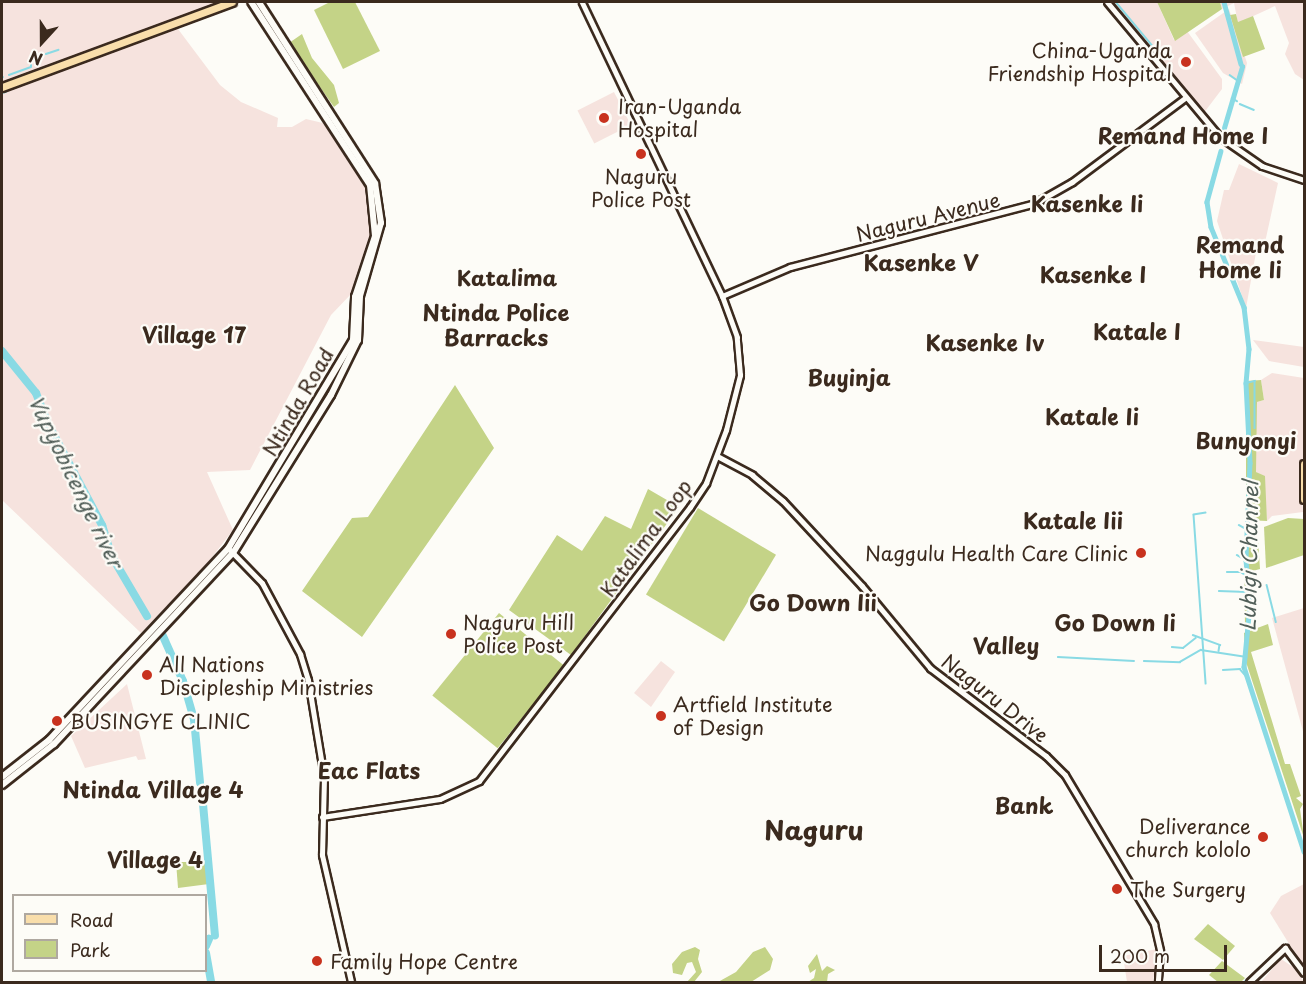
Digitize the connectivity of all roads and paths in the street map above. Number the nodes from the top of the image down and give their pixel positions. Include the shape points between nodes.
1 (232, 2) edge
2 (251, 2) edge
3 (259, 2) edge
4 (582, 2) edge
5 (1107, 2) edge
6 (2, 87) edge
7 (1186, 97) junction
8 (1305, 180) edge
9 (722, 296) junction
10 (717, 456) junction
11 (1305, 464) edge
12 (1305, 499) edge
13 (231, 551) junction
14 (2, 777) edge
15 (2, 785) edge
16 (322, 817) junction
17 (1305, 972) edge
18 (351, 982) edge
19 (1158, 982) edge
20 (1248, 982) edge

1 - 6 main road
2 - 13 main road, Ntinda Road via 367,177 374,198 376,225 355,297 353,340
3 - 13 main road, Ntinda Road via 370,174 381,223 360,296 358,340 347,366
4 - 9 street, Katalima Loop
5 - 7 street
7 - 8 street via 1236,150 1273,171
7 - 9 street, Naguru Avenue via 1082,175 1035,203 798,264
9 - 10 street, Katalima Loop via 737,337 740,375
10 - 16 street, Katalima Loop via 690,507 479,781 440,799
10 - 19 street, Naguru Drive via 752,475 783,501 862,586 930,668 1046,756 1065,775 1154,924 1160,951
11 - 12 main road
13 - 14 main road, Ntinda Road via 23,763
13 - 15 main road, Ntinda Road via 54,744
13 - 16 street via 257,575 300,654 320,738
16 - 18 street via 322,855
17 - 20 street via 1285,948

